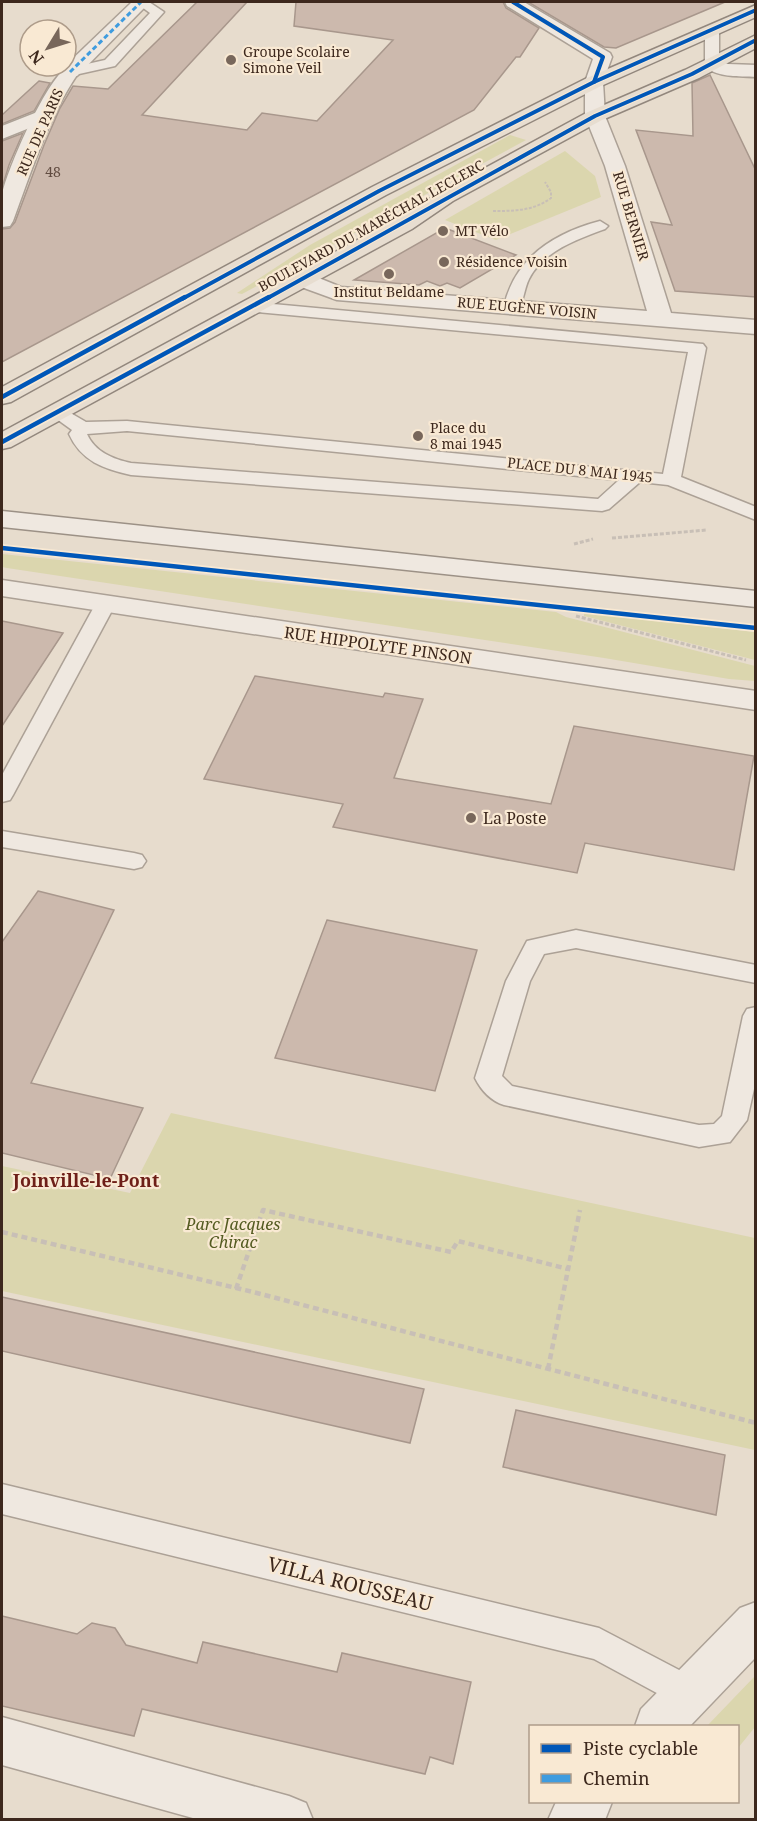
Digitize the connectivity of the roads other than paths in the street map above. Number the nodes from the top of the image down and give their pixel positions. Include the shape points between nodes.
1 (141, 2) edge
2 (513, 2) edge
3 (756, 10) edge
4 (712, 31) junction
5 (756, 40) edge
6 (712, 64) junction
7 (756, 71) edge
8 (594, 82) junction
9 (45, 115) junction
10 (595, 116) junction
11 (2, 133) edge
12 (2, 221) edge
13 (600, 226) dead end
14 (301, 279) junction
15 (195, 293) junction
16 (512, 306) junction
17 (251, 307) junction
18 (660, 319) junction
19 (756, 327) edge
20 (2, 397) edge
21 (56, 412) junction
22 (2, 427) edge
23 (82, 428) junction
24 (2, 442) edge
25 (436, 456) junction
26 (636, 476) junction
27 (671, 480) junction
28 (391, 489) junction
29 (756, 514) edge
30 (2, 519) edge
31 (2, 588) edge
32 (756, 599) edge
33 (105, 605) junction
34 (756, 700) edge
35 (2, 795) edge
36 (2, 839) edge
37 (134, 861) dead end
38 (756, 974) edge
39 (756, 1016) edge
40 (2, 1499) edge
41 (756, 1624) edge
42 (690, 1694) junction
43 (659, 1725) edge
44 (2, 1742) edge
45 (587, 1803) edge
46 (289, 1820) edge
47 (572, 1820) edge

1 - 9 street, RUE DE PARIS via 64,78
2 - 8 street via 603,57
3 - 4 main road, BOULEVARD DU MARÉCHAL LECLERC
4 - 6 lane
4 - 8 main road, BOULEVARD DU MARÉCHAL LECLERC
5 - 6 main road, BOULEVARD DU MARÉCHAL LECLERC
6 - 7 street
6 - 10 main road, BOULEVARD DU MARÉCHAL LECLERC
8 - 10 street
8 - 15 main road, BOULEVARD DU MARÉCHAL LECLERC via 379,191
9 - 11 street
9 - 12 street, RUE DE PARIS
10 - 14 main road, BOULEVARD DU MARÉCHAL LECLERC
10 - 18 street, RUE BERNIER via 615,166
13 - 16 lane via 580,232 537,257 520,276
14 - 16 street, RUE EUGÈNE VOISIN via 337,293
14 - 17 main road, BOULEVARD DU MARÉCHAL LECLERC
15 - 20 main road, BOULEVARD DU MARÉCHAL LECLERC
15 - 22 main road via 151,335
16 - 18 street, RUE EUGÈNE VOISIN
17 - 21 main road, BOULEVARD DU MARÉCHAL LECLERC
17 - 27 lane, PLACE DU 8 MAI 1945 via 697,348
18 - 19 street, RUE EUGÈNE VOISIN
21 - 23 lane
21 - 24 main road, BOULEVARD DU MARÉCHAL LECLERC
23 - 25 lane, PLACE DU 8 MAI 1945 via 127,426
23 - 28 lane via 80,442 95,456 131,470
25 - 26 lane, PLACE DU 8 MAI 1945
25 - 28 lane
26 - 27 lane, PLACE DU 8 MAI 1945
26 - 28 lane via 602,505
27 - 29 lane
30 - 32 street
31 - 33 street, RUE HIPPOLYTE PINSON
33 - 34 street, RUE HIPPOLYTE PINSON
33 - 35 lane
36 - 37 lane
38 - 39 lane via 576,939 536,947 518,981 488,1078 504,1095 699,1136 721,1134 734,1120
40 - 42 lane, VILLA ROUSSEAU via 599,1644
41 - 42 street
42 - 43 street
44 - 46 street
45 - 47 street

